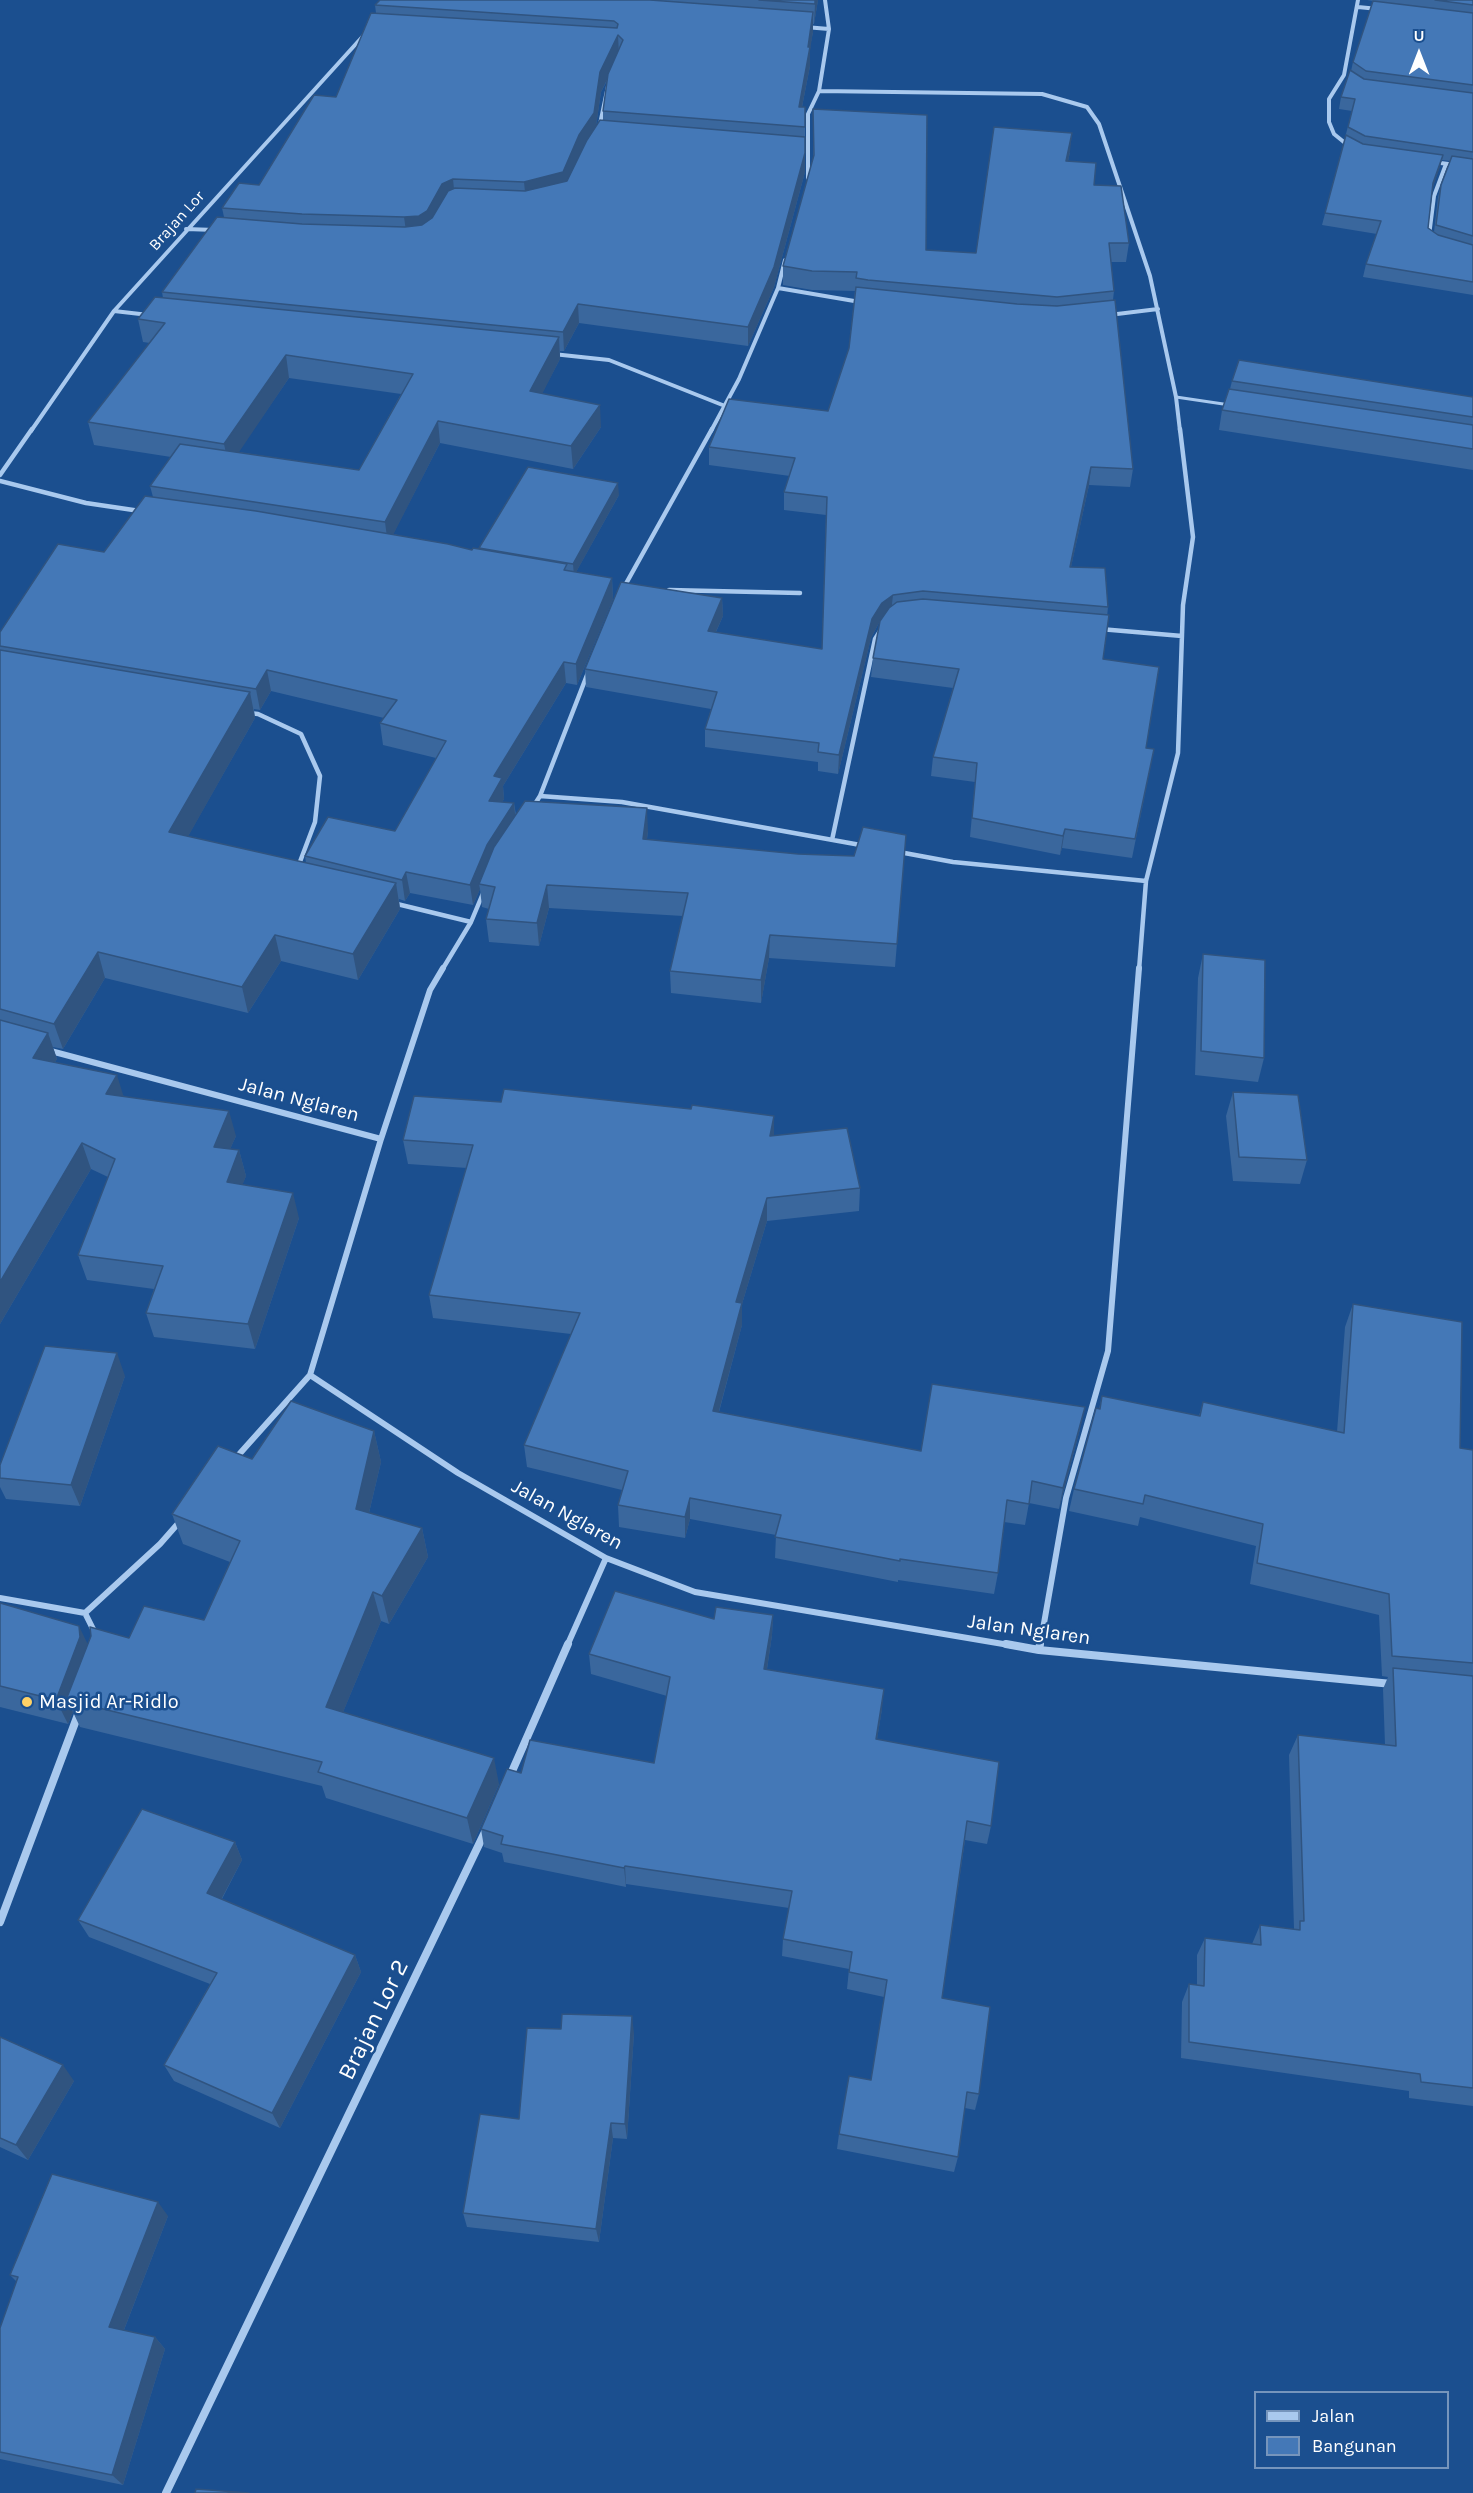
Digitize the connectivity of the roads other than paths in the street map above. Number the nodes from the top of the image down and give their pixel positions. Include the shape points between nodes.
1 (825, 0) edge
2 (1358, 0) edge
3 (1358, 7) junction
4 (1380, 10) edge
5 (794, 27) edge
6 (371, 28) edge
7 (829, 29) junction
8 (1344, 75) junction
9 (613, 76) edge
10 (1353, 81) edge
11 (819, 90) junction
12 (599, 135) edge
13 (1353, 148) edge
14 (798, 151) edge
15 (810, 152) junction
16 (1424, 161) edge
17 (1446, 164) junction
18 (1464, 166) edge
19 (806, 185) edge
20 (186, 229) junction
21 (220, 230) edge
22 (1436, 244) edge
23 (787, 254) edge
24 (778, 288) junction
25 (867, 303) edge
26 (1158, 309) junction
27 (114, 311) junction
28 (161, 316) edge
29 (1102, 316) edge
30 (551, 354) edge
31 (1176, 397) junction
32 (725, 406) junction
33 (1236, 406) edge
34 (0, 475) edge
35 (0, 481) edge
36 (144, 512) edge
37 (610, 587) edge
38 (622, 589) junction
39 (634, 590) edge
40 (658, 590) edge
41 (800, 593) dead end
42 (618, 600) edge
43 (889, 621) edge
44 (1087, 628) edge
45 (1182, 636) junction
46 (592, 661) edge
47 (247, 712) edge
48 (540, 796) junction
49 (529, 814) edge
50 (832, 840) junction
51 (876, 848) edge
52 (887, 850) edge
53 (297, 871) edge
54 (489, 879) edge
55 (1146, 881) junction
56 (391, 902) edge
57 (471, 922) junction
58 (35, 1047) edge
59 (381, 1139) junction
60 (310, 1375) junction
61 (231, 1464) edge
62 (192, 1508) edge
63 (606, 1558) junction
64 (0, 1598) edge
65 (85, 1613) junction
66 (96, 1641) edge
67 (1040, 1650) junction
68 (1403, 1685) edge
69 (82, 1706) edge
70 (506, 1785) edge
71 (487, 1827) edge
72 (0, 1922) edge
73 (166, 2493) edge

1 - 7 street
2 - 3 street
3 - 4 street
3 - 8 street
5 - 7 street
6 - 20 street, Brajan Lor
7 - 11 street
8 - 10 street
8 - 13 street via 1329,99 1329,122 1334,134
9 - 12 street via 599,121
11 - 15 street via 808,114
11 - 26 street via 1042,94 1087,107 1099,124 1124,192
14 - 15 street
15 - 19 street
16 - 17 street
17 - 18 street
17 - 22 street via 1434,196 1428,230 1429,239
20 - 21 street
20 - 27 street, Brajan Lor
23 - 24 street
24 - 25 street
24 - 32 street
26 - 29 street
26 - 31 street
27 - 28 street
27 - 34 street, Brajan Lor
30 - 32 street via 609,360
31 - 33 lane
31 - 45 street via 1193,537
32 - 38 street
35 - 36 street via 86,503
37 - 38 street
38 - 39 street
38 - 42 street
40 - 41 street
43 - 50 street via 875,639
44 - 45 street
45 - 55 street via 1178,753
46 - 48 street
47 - 53 street via 301,734 320,776 315,822
48 - 49 street
48 - 50 street via 622,802
50 - 51 street
52 - 55 street via 953,862
54 - 57 street
55 - 67 street via 1108,1351 1066,1498
56 - 57 street
57 - 59 street via 430,990
58 - 59 street, Jalan Nglaren
59 - 60 street, Jalan Nglaren
60 - 61 street
60 - 63 street, Jalan Nglaren via 458,1473
62 - 65 street via 160,1544
63 - 67 street, Jalan Nglaren via 694,1592
63 - 70 street
64 - 65 street
65 - 66 street
67 - 68 street, Jalan Nglaren
69 - 72 street
71 - 73 street, Brajan Lor 2

